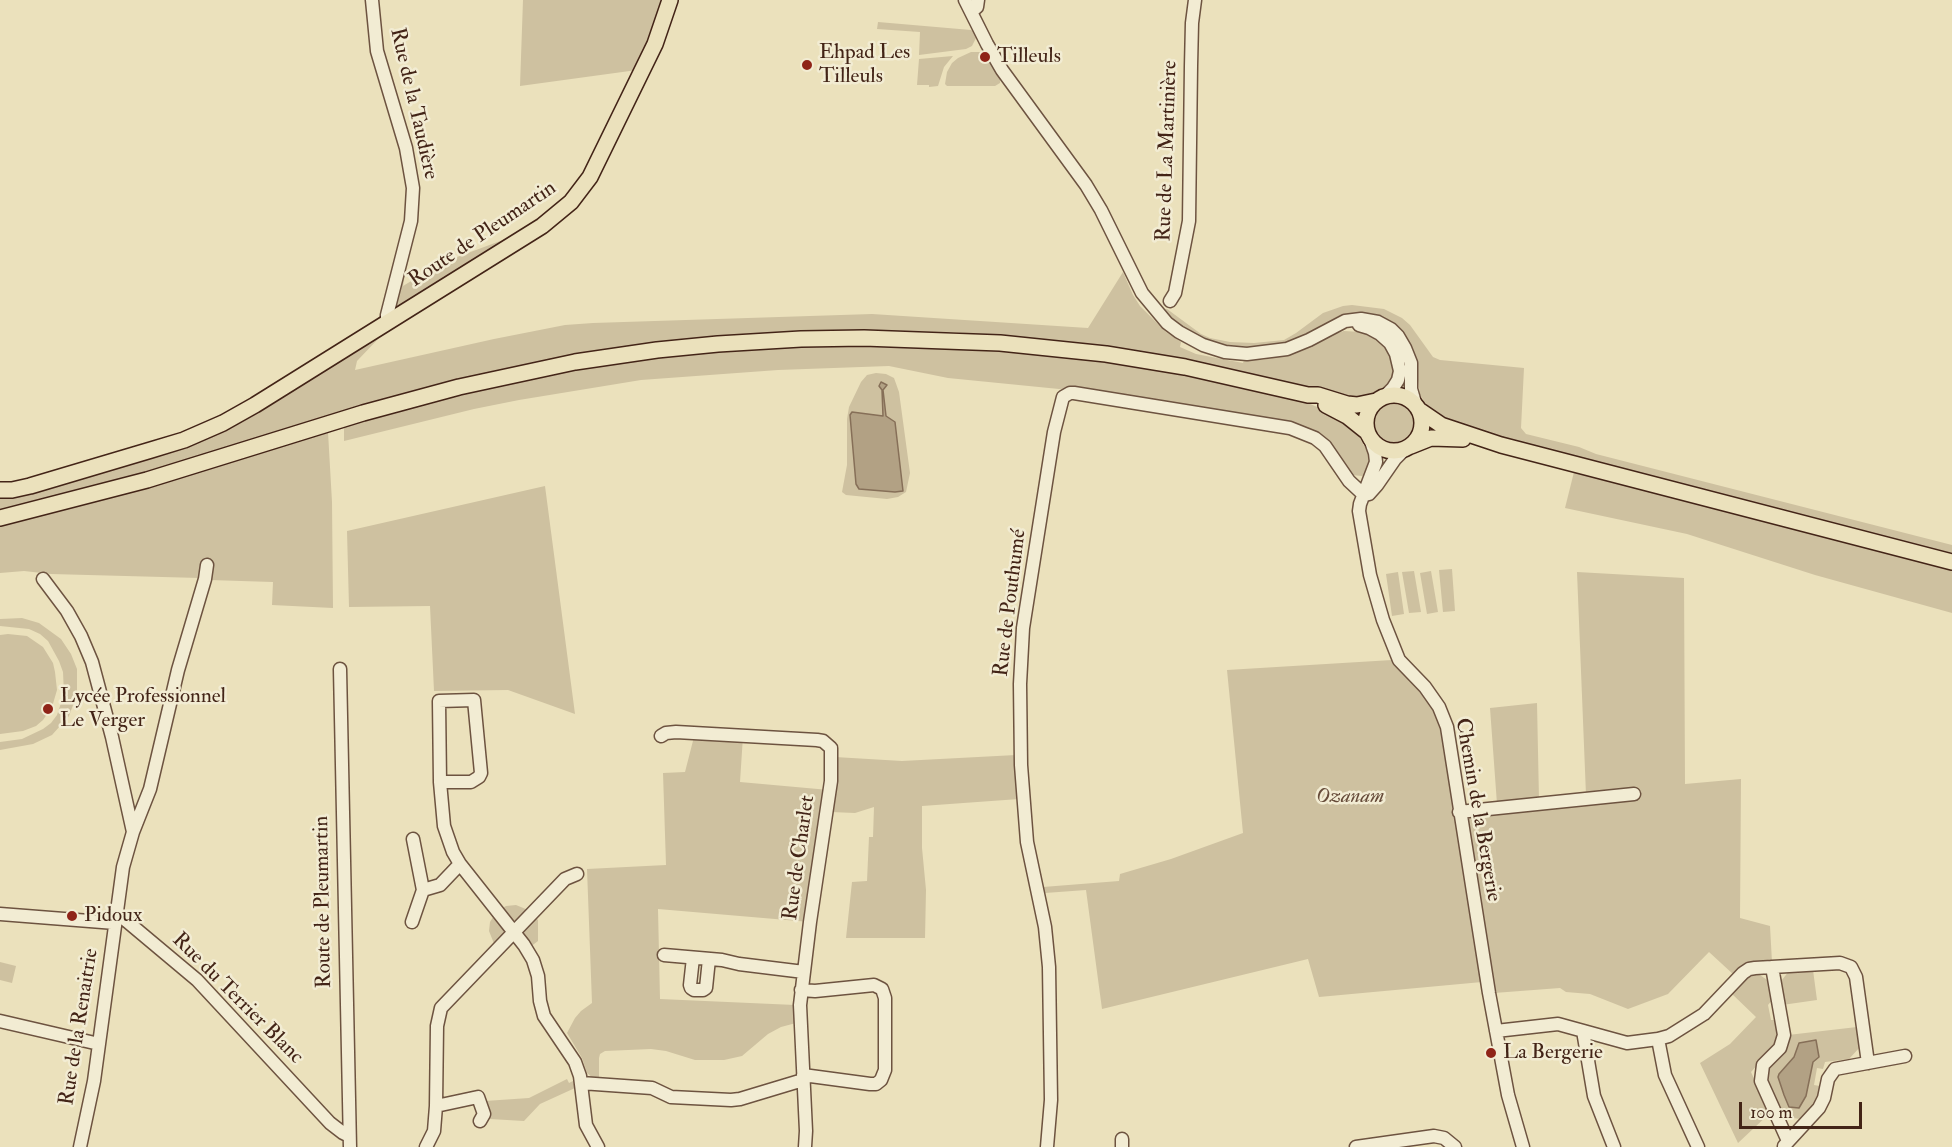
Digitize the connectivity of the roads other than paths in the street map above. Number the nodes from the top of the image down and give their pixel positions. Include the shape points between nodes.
1 (372, 0) edge
2 (670, 0) edge
3 (965, 0) edge
4 (978, 0) edge
5 (1195, 0) edge
6 (971, 12) junction
7 (1170, 301) dead end
8 (387, 322) junction
9 (1334, 327) junction
10 (1308, 395) junction
11 (1380, 399) junction
12 (1418, 408) junction
13 (1368, 435) junction
14 (1501, 445) junction
15 (1408, 448) junction
16 (0, 490) edge
17 (1364, 495) junction
18 (0, 518) edge
19 (1952, 562) edge
20 (207, 565) dead end
21 (43, 579) dead end
22 (340, 669) dead end
23 (661, 736) dead end
24 (440, 782) junction
25 (1634, 794) dead end
26 (1459, 812) junction
27 (133, 832) junction
28 (413, 839) dead end
29 (460, 864) junction
30 (577, 874) dead end
31 (423, 890) junction
32 (0, 915) edge
33 (116, 918) junction
34 (412, 922) dead end
35 (513, 932) junction
36 (664, 955) dead end
37 (693, 958) junction
38 (709, 959) junction
39 (1773, 967) junction
40 (804, 972) junction
41 (801, 990) junction
42 (0, 1021) edge
43 (1583, 1031) junction
44 (1496, 1032) junction
45 (1658, 1039) junction
46 (99, 1044) junction
47 (1905, 1056) dead end
48 (1868, 1063) junction
49 (803, 1077) junction
50 (581, 1083) junction
51 (436, 1106) junction
52 (480, 1121) dead end
53 (350, 1144) edge
54 (1786, 1144) edge
55 (80, 1147) edge
56 (426, 1147) edge
57 (598, 1147) edge
58 (806, 1147) edge
59 (1047, 1147) edge
60 (1356, 1147) edge
61 (1455, 1147) edge
62 (1523, 1147) edge
63 (1614, 1147) edge
64 (1698, 1147) edge

1 - 8 street, Rue de la Taudière via 377,51 406,148 413,188 411,221
2 - 8 main road, Route de Pleumartin via 655,44 580,192 542,226
3 - 6 street
4 - 6 street
5 - 7 street, Rue de La Martinière via 1189,221 1175,293
6 - 9 street via 1002,70 1094,197 1142,293 1173,328 1213,348 1247,354 1287,349
8 - 16 main road, Route de Pleumartin via 239,415 184,440 30,486
9 - 11 street via 1365,326 1390,344 1400,371 1395,385
9 - 12 street via 1361,319 1391,329 1409,357 1411,389
10 - 11 main road via 1352,405
10 - 13 main road via 1347,416
10 - 18 main road via 1157,362 1000,343 854,338 708,345 575,362 459,387 147,480
11 - 12 main road via 1404,397
11 - 13 main road via 1366,417
12 - 14 main road via 1441,426
12 - 15 main road via 1422,430
13 - 15 main road via 1378,447 1388,451
13 - 17 street, Chemin de la Bergerie via 1376,462
14 - 15 main road via 1437,437
14 - 19 main road
15 - 17 street via 1395,459 1377,486
17 - 26 street, Chemin de la Bergerie via 1359,511 1378,603 1399,660 1440,707 1447,727
17 - 59 street, Rue de Pouthumé via 1349,481 1325,446 1290,428 1074,393 1063,397 1023,628 1020,684 1027,842 1049,967 1051,1100
20 - 27 street via 150,789
21 - 27 street via 67,611 92,662
22 - 53 street, Route de Pleumartin
23 - 40 street, Rue de Charlet via 676,732 817,740 829,746 831,781
24 - 24 street via 439,701 474,700 479,777 471,782
24 - 29 street via 444,826
25 - 26 street
26 - 44 street, Chemin de la Bergerie
27 - 33 street via 123,867
28 - 31 street
29 - 31 street via 440,885
29 - 35 street
30 - 35 street via 565,879
31 - 34 street
32 - 33 street
33 - 46 street, Rue de la Renaitrie
33 - 53 street, Rue du Terrier Blanc via 197,981
35 - 50 street via 529,951 537,969 544,1016 572,1056
35 - 51 street via 441,1008 437,1026
36 - 37 street
37 - 38 street
37 - 38 street via 690,985 694,990 706,988
38 - 40 street
39 - 45 street via 1743,973 1704,1014
39 - 48 street via 1840,963 1851,967 1856,977
39 - 54 street via 1784,1035 1780,1048 1763,1065 1761,1081
40 - 41 street, Rue de Charlet
41 - 49 street, Rue de Charlet
41 - 49 street via 874,985 882,989 885,998 885,1070 881,1080 870,1084
42 - 46 street
43 - 44 street via 1558,1024
43 - 45 street via 1627,1043
43 - 63 street via 1594,1096
44 - 62 street, Chemin de la Bergerie
45 - 64 street via 1665,1076
46 - 55 street, Rue de la Renaitrie
47 - 48 street
48 - 54 street via 1841,1066 1831,1073 1822,1103
49 - 50 street via 731,1100 671,1096 652,1088
49 - 58 street, Rue de Charlet
50 - 57 street via 586,1125
51 - 52 street via 478,1097 484,1114
51 - 56 street via 434,1131
60 - 61 street via 1434,1136

